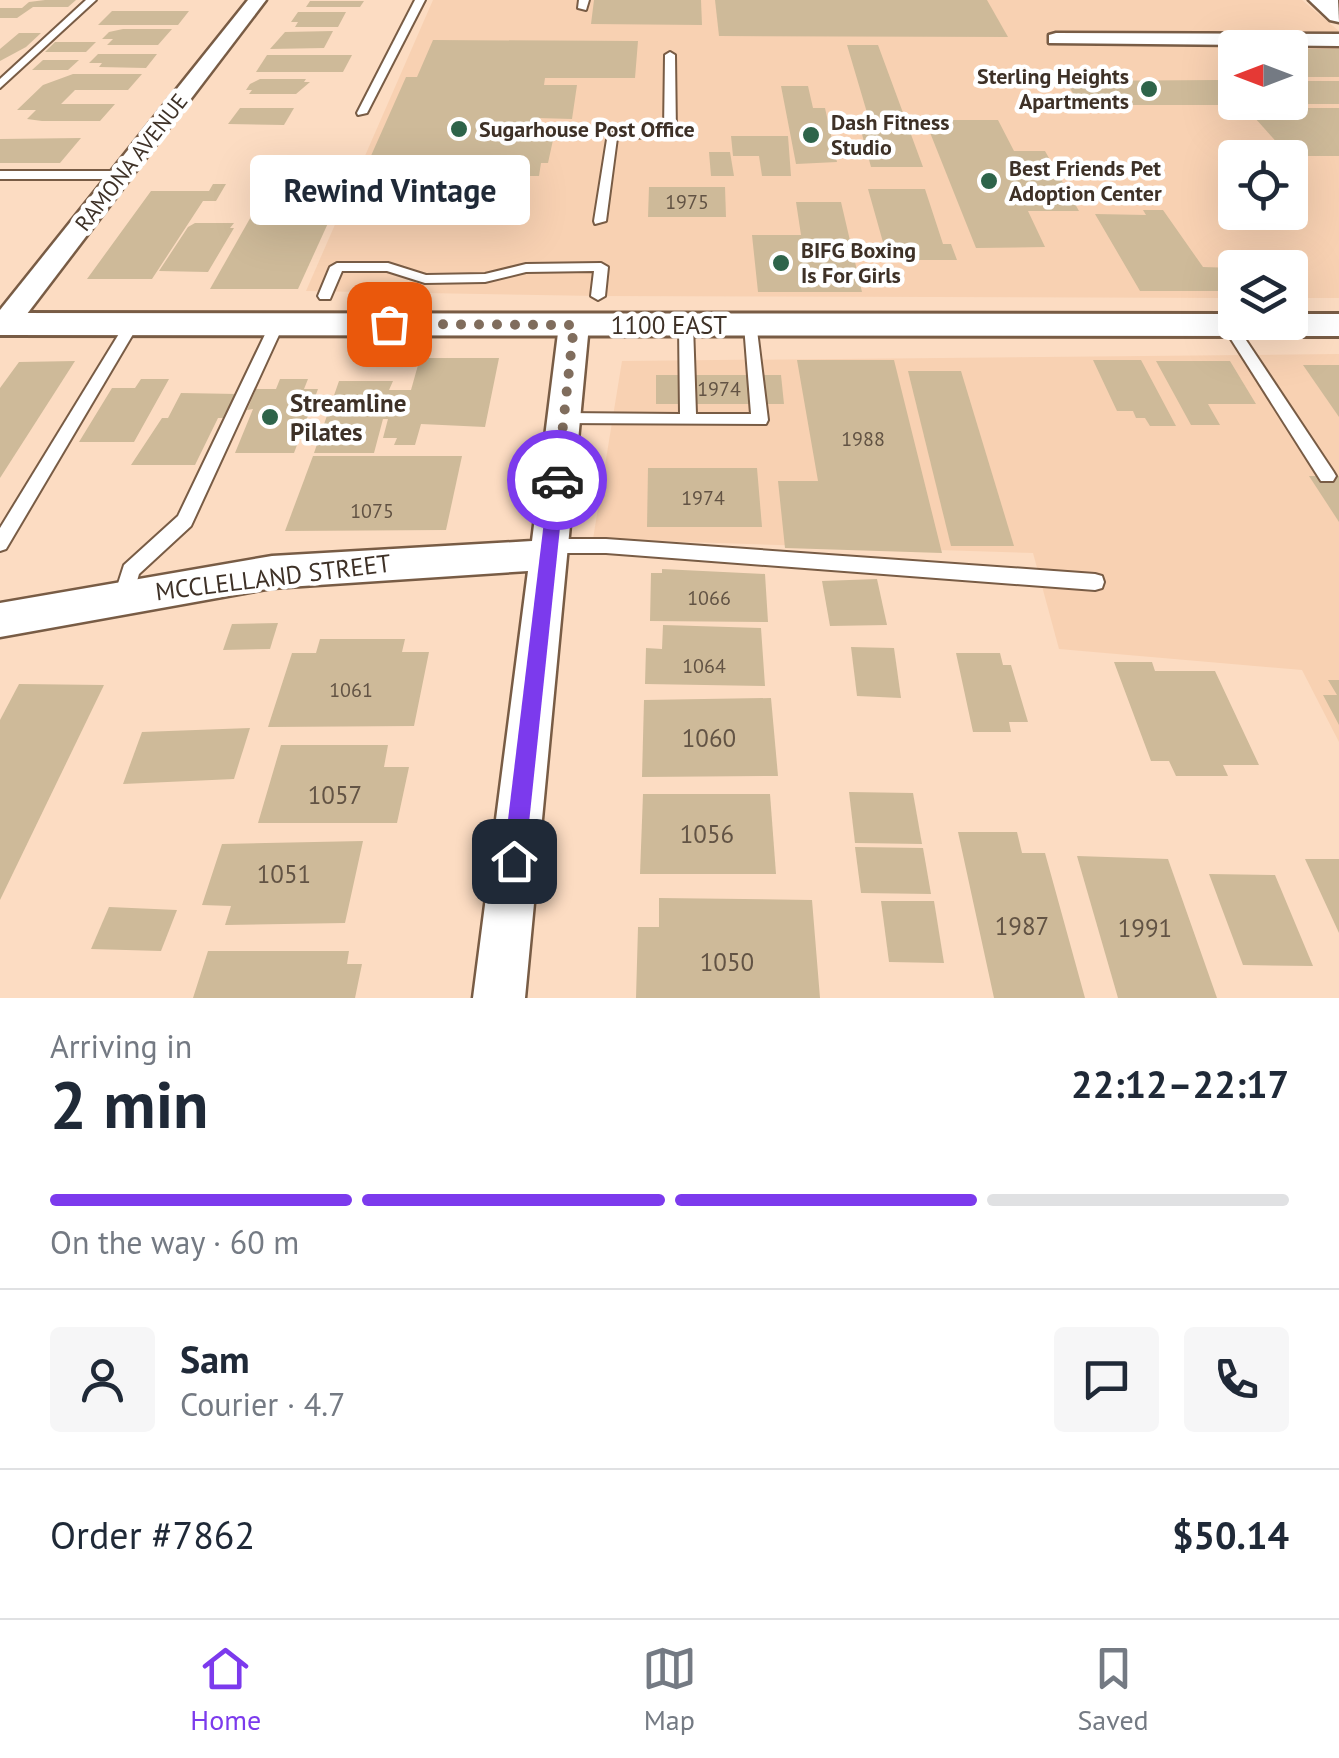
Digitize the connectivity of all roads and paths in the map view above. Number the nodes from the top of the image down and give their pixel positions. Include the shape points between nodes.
1 (91, 0) edge
2 (257, 0) edge
3 (420, 0) edge
4 (1322, 0) edge
5 (1339, 14) edge
6 (1056, 39) dead end
7 (1339, 40) edge
8 (670, 55) dead end
9 (0, 85) edge
10 (362, 114) dead end
11 (0, 175) edge
12 (121, 175) junction
13 (600, 221) dead end
14 (325, 296) dead end
15 (598, 296) dead end
16 (2, 324) edge
17 (132, 324) junction
18 (277, 324) junction
19 (574, 325) junction
20 (686, 325) junction
21 (751, 325) junction
22 (1218, 325) edge
23 (1308, 326) edge
24 (1339, 326) edge
25 (1239, 340) edge
26 (564, 419) junction
27 (688, 420) junction
28 (1327, 476) dead end
29 (0, 544) edge
30 (549, 550) junction
31 (1096, 582) dead end
32 (124, 596) junction
33 (0, 620) edge
34 (499, 998) edge

1 - 9 lane
2 - 12 street, RAMONA AVENUE
3 - 10 lane
4 - 5 main road
6 - 7 street
8 - 13 lane via 670,134 612,135
11 - 12 lane
12 - 16 street, RAMONA AVENUE
14 - 15 lane via 337,267 388,268 425,279 601,267
16 - 17 street, 1100 EAST
17 - 18 street, 1100 EAST
17 - 29 lane
18 - 19 street, 1100 EAST
18 - 32 lane via 186,521 131,570
19 - 20 street, 1100 EAST
19 - 26 street
20 - 21 street, 1100 EAST
20 - 27 lane
21 - 22 street, 1100 EAST
21 - 27 lane via 760,420
23 - 24 street, 1100 EAST
25 - 28 lane
26 - 27 lane
26 - 30 street
30 - 31 lane via 624,548
30 - 32 street, MCCLELLAND STREET via 272,572
30 - 34 street
32 - 33 street, MCCLELLAND STREET

